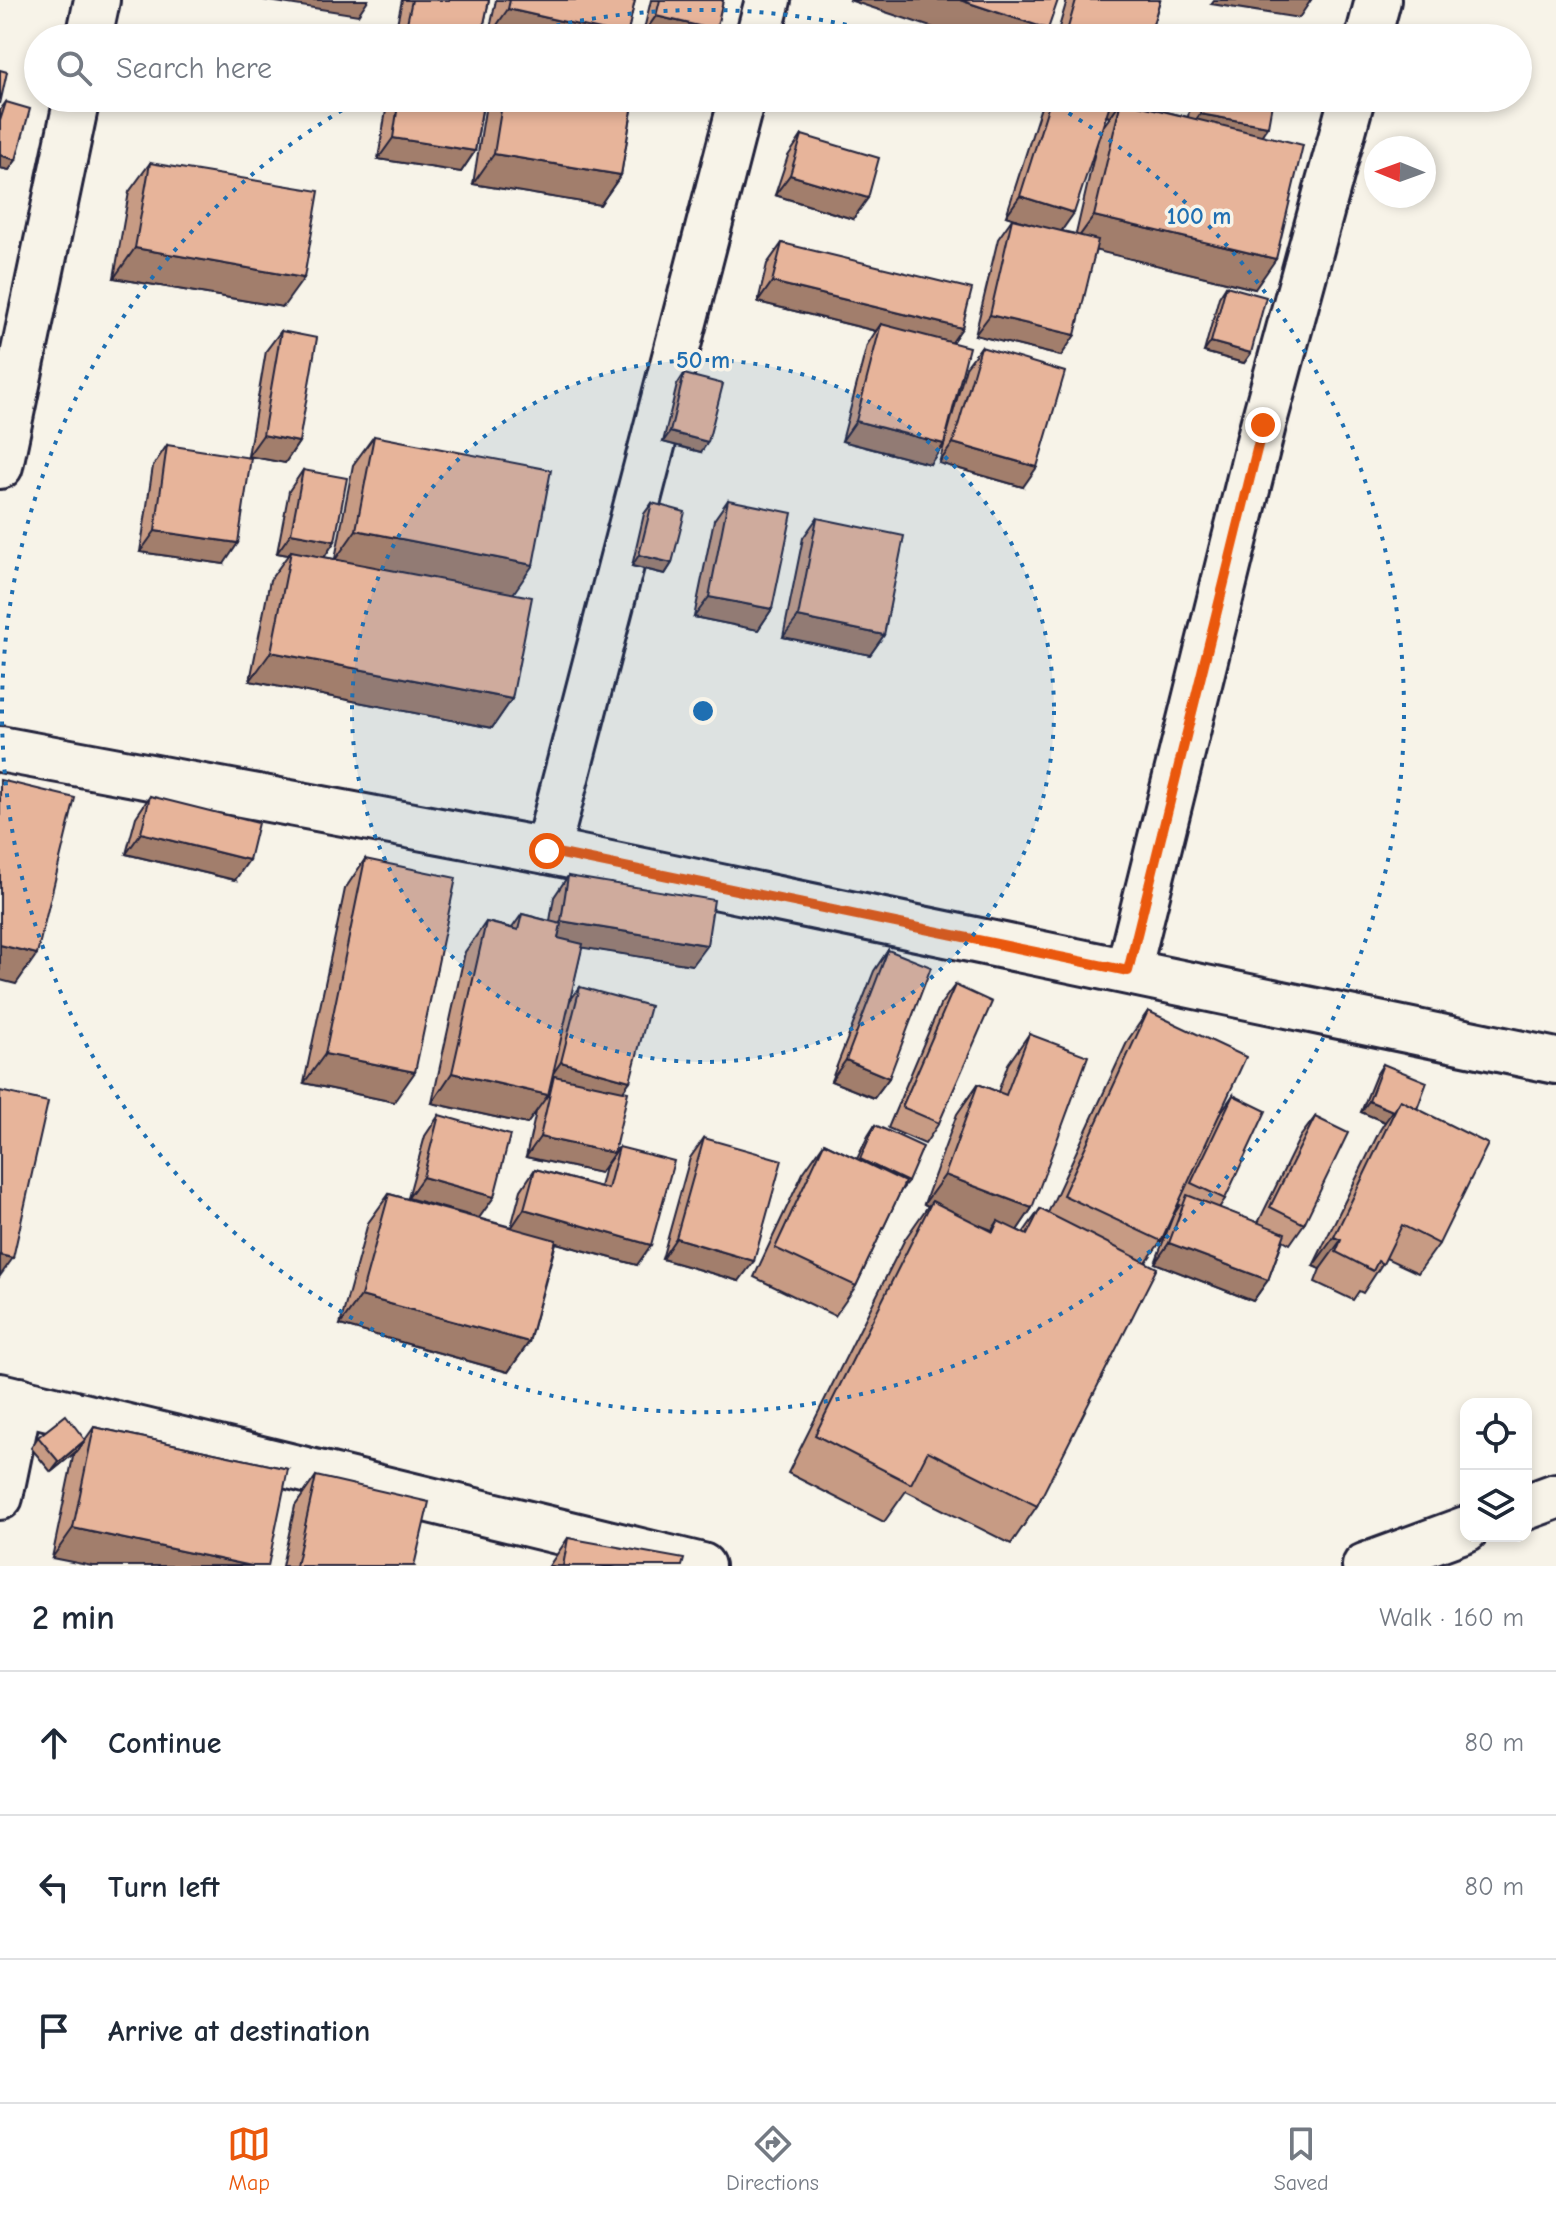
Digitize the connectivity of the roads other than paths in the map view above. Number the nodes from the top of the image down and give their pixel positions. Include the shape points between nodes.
1 (97, 0) edge
2 (768, 0) edge
3 (1378, 0) edge
4 (92, 24) edge
5 (762, 24) edge
6 (1372, 24) edge
7 (74, 112) edge
8 (738, 112) edge
9 (1348, 112) edge
10 (0, 466) edge
11 (0, 749) edge
12 (547, 851) junction
13 (1128, 971) junction
14 (1556, 1061) edge
15 (10, 1398) edge
16 (1556, 1496) edge
17 (0, 1497) edge
18 (1532, 1505) edge
19 (1460, 1531) edge
20 (702, 1566) edge
21 (1365, 1566) edge

1 - 4 street
2 - 5 street
3 - 6 street
7 - 10 street
8 - 12 street
9 - 13 street via 1263,425
11 - 12 street
12 - 13 street
13 - 14 street
15 - 17 street
15 - 20 street
16 - 18 street
19 - 21 street

